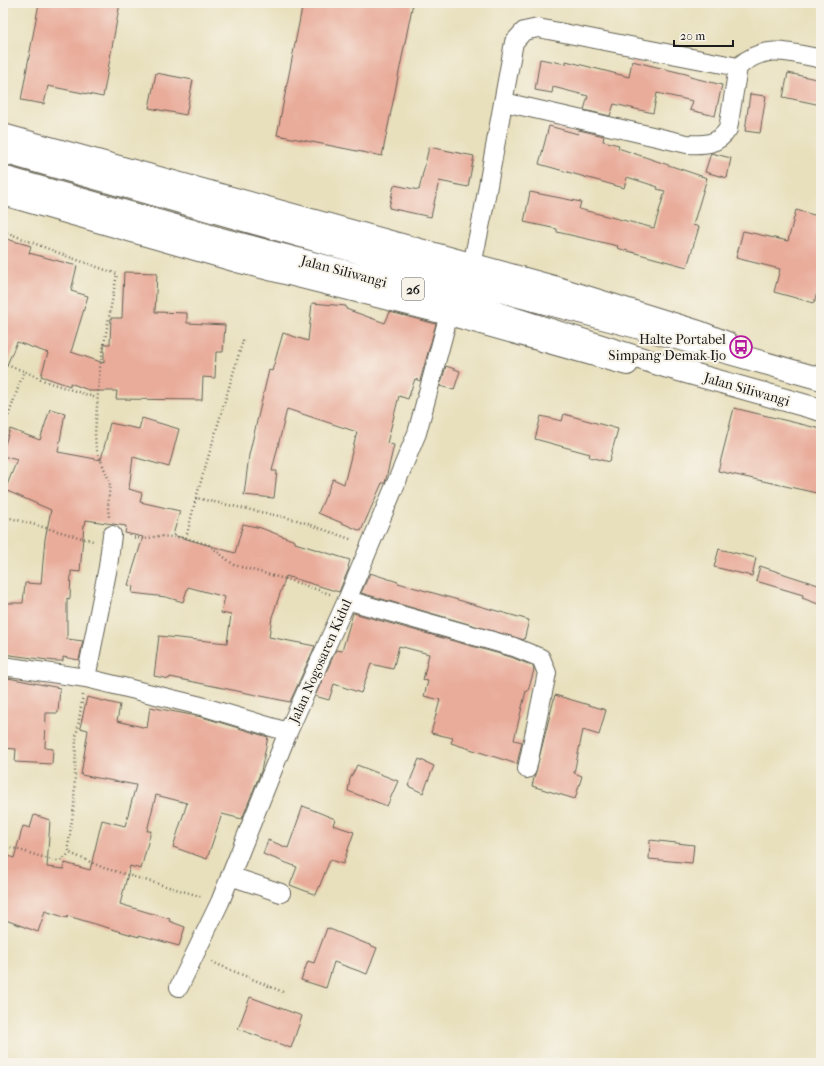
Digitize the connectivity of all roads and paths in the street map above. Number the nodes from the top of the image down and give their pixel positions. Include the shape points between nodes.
1 (821, 59) edge
2 (738, 66) junction
3 (504, 102) junction
4 (3, 135) edge
5 (3, 152) edge
6 (3, 177) edge
7 (3, 194) edge
8 (3, 231) edge
9 (472, 264) junction
10 (449, 314) junction
11 (244, 337) dead end
12 (739, 357) junction
13 (3, 364) edge
14 (24, 371) junction
15 (821, 379) edge
16 (736, 385) junction
17 (97, 398) junction
18 (821, 410) edge
19 (3, 431) edge
20 (196, 498) junction
21 (3, 516) edge
22 (112, 535) junction
23 (186, 538) junction
24 (369, 546) junction
25 (347, 600) junction
26 (3, 666) edge
27 (86, 678) junction
28 (288, 732) junction
29 (527, 769) dead end
30 (3, 845) edge
31 (70, 852) junction
32 (230, 876) junction
33 (281, 893) dead end
34 (220, 902) junction
35 (195, 955) junction
36 (179, 987) dead end
37 (283, 992) dead end

1 - 2 street via 778,51 748,57
2 - 3 street via 538,28 524,31 514,42
2 - 3 street via 728,129 720,139 705,145 687,144
3 - 9 street
4 - 9 main road
5 - 12 main road, Jalan Siliwangi / 26
6 - 16 main road, Jalan Siliwangi / 26 via 465,303
7 - 10 main road via 238,261
8 - 17 path via 117,274 105,333
9 - 12 main road via 699,332 727,343
10 - 16 main road via 719,390
10 - 24 street, Jalan Nogosaren Kidul via 417,433
11 - 20 path
12 - 15 main road, Jalan Siliwangi / 26
13 - 14 path
14 - 17 path via 47,382
14 - 19 path
16 - 18 main road, Jalan Siliwangi / 26
17 - 22 path via 96,448 110,483 108,507
20 - 23 path
20 - 24 path via 296,520
21 - 22 path via 99,542
22 - 23 path via 144,539 159,536
22 - 27 street
23 - 25 path via 210,545 234,564
24 - 25 street, Jalan Nogosaren Kidul
25 - 28 street, Jalan Nogosaren Kidul
25 - 29 street via 514,647 541,658 547,673
26 - 27 street, Jalan Nogosaren Kidul
27 - 28 street, Jalan Nogosaren Kidul via 201,706
27 - 31 path via 76,738 74,806 68,847
28 - 32 street
30 - 31 path via 56,861 62,860
31 - 34 path via 104,868
32 - 33 street
32 - 34 street
34 - 35 street
35 - 36 street
35 - 37 path

